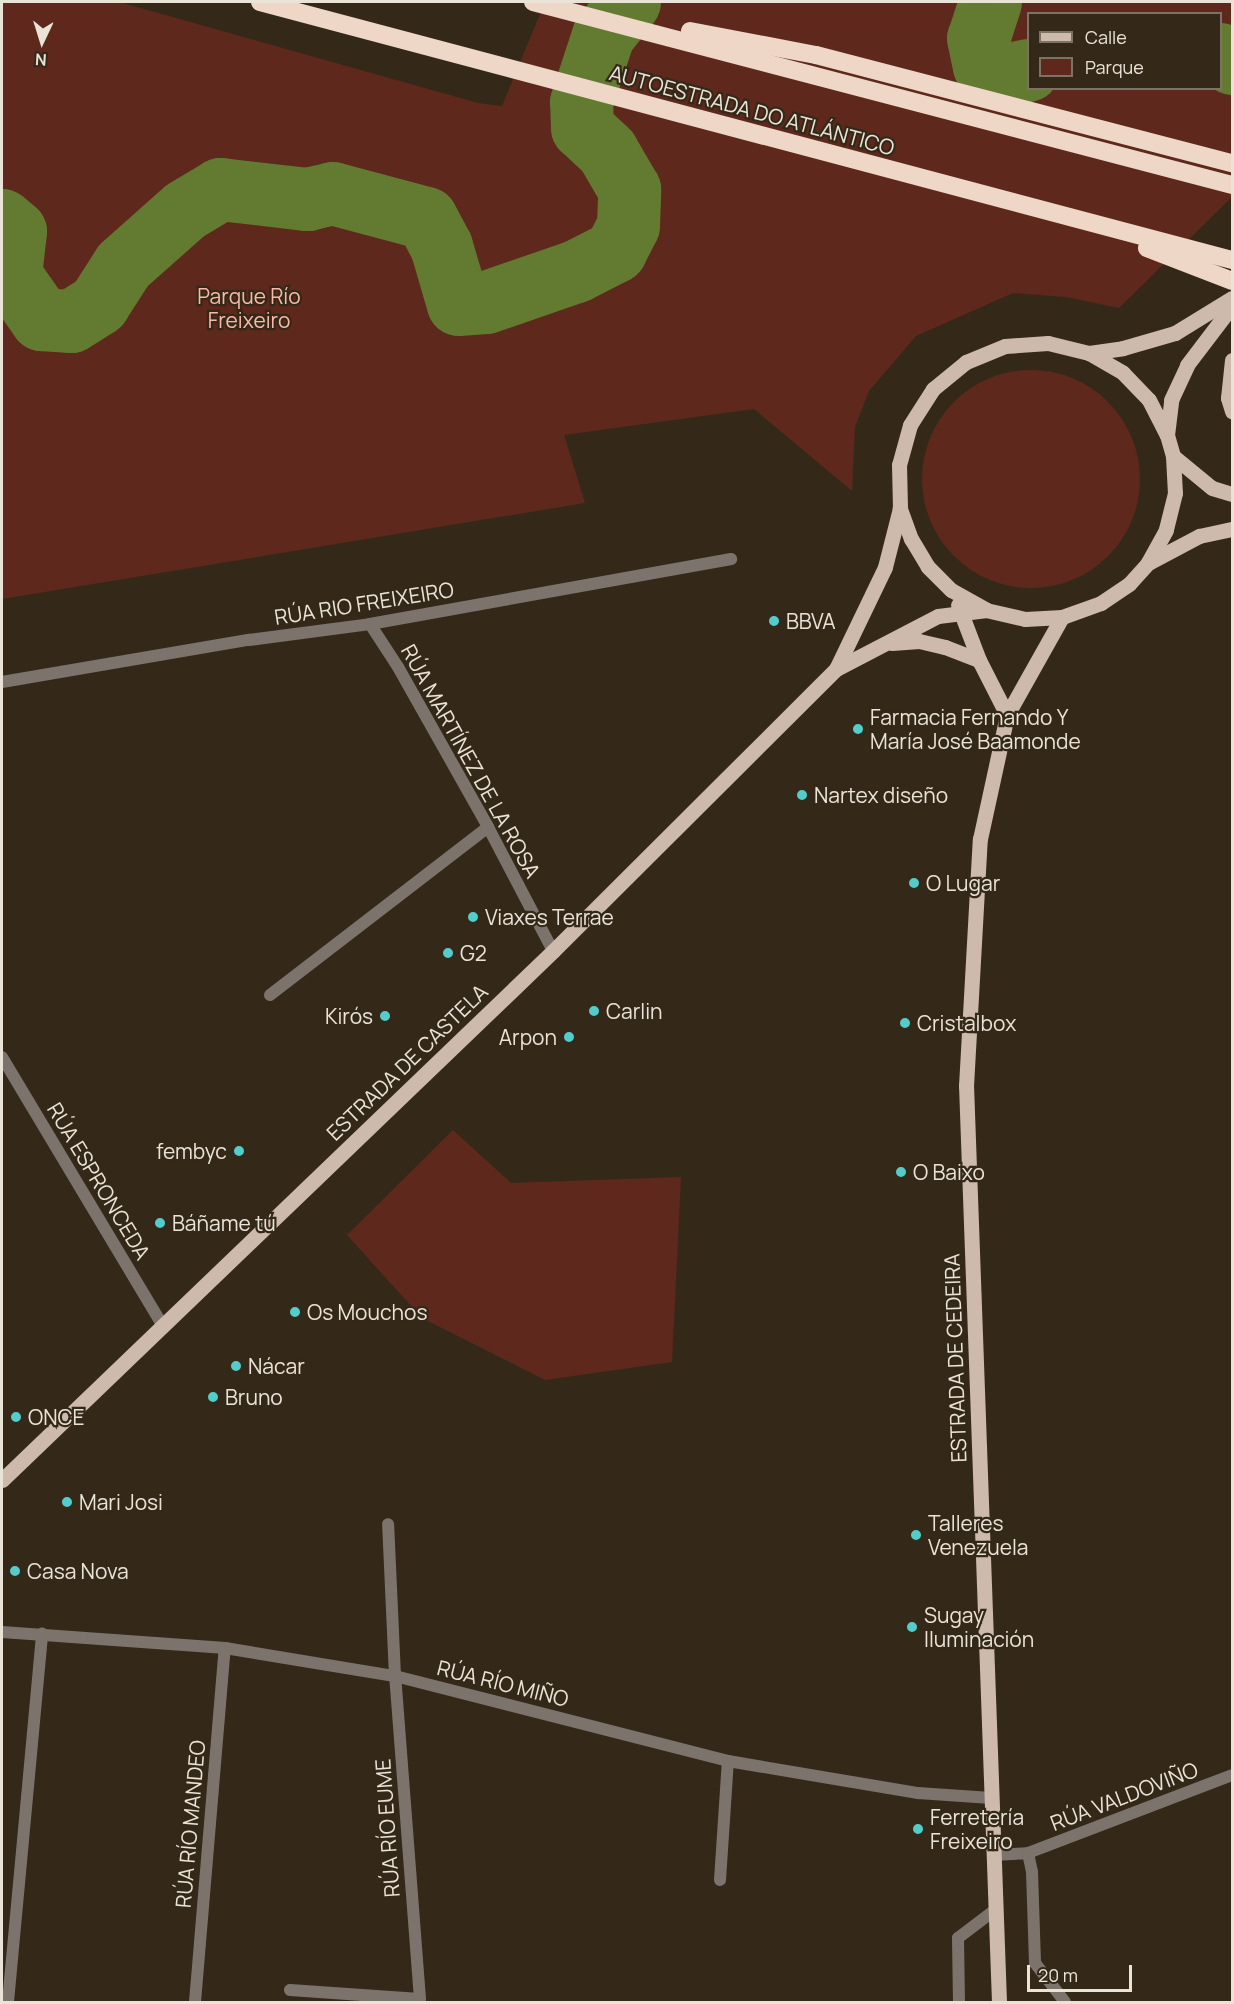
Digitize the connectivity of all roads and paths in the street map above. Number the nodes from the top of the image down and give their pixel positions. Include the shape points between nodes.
1 (260, 2) edge
2 (537, 2) edge
3 (1233, 162) edge
4 (1233, 185) edge
5 (1061, 216) junction
6 (1233, 260) edge
7 (1233, 281) edge
8 (1233, 298) edge
9 (1233, 306) edge
10 (1089, 353) junction
11 (1233, 360) edge
12 (1233, 411) edge
13 (1167, 435) junction
14 (1173, 456) junction
15 (1233, 494) edge
16 (900, 508) junction
17 (1233, 529) edge
18 (731, 560) dead end
19 (1148, 563) junction
20 (951, 590) junction
21 (987, 610) junction
22 (962, 613) junction
23 (1062, 617) junction
24 (370, 624) junction
25 (883, 644) junction
26 (979, 660) junction
27 (836, 669) junction
28 (2, 682) edge
29 (1007, 715) junction
30 (488, 827) junction
31 (553, 951) junction
32 (270, 995) dead end
33 (2, 1057) edge
34 (163, 1326) junction
35 (2, 1480) edge
36 (388, 1524) dead end
37 (2, 1632) edge
38 (42, 1634) junction
39 (225, 1648) junction
40 (395, 1676) junction
41 (728, 1761) junction
42 (1233, 1765) edge
43 (1233, 1775) edge
44 (1217, 1782) junction
45 (991, 1798) junction
46 (1028, 1853) junction
47 (993, 1855) junction
48 (720, 1880) dead end
49 (996, 1909) junction
50 (290, 1990) dead end
51 (8, 2002) edge
52 (195, 2002) edge
53 (959, 2002) edge
54 (999, 2002) edge
55 (1065, 2002) edge

1 - 5 highway, AUTOESTRADA DO ATLÁNTICO
2 - 3 highway via 816,55
2 - 4 highway
5 - 6 highway, AUTOESTRADA DO ATLÁNTICO
5 - 7 highway
8 - 10 main road via 1175,333
9 - 13 main road via 1187,365 1171,399
10 - 13 main road via 1123,373 1136,386 1149,400
10 - 16 main road via 1048,343 1005,346 966,362 941,382 910,425 899,465
11 - 12 main road via 1228,398
13 - 14 main road
14 - 15 main road via 1212,488
14 - 19 main road via 1175,493 1166,530
16 - 20 main road via 911,539 928,567
16 - 27 main road via 885,567
17 - 19 main road via 1199,536
18 - 24 street, RÚA RIO FREIXEIRO
19 - 23 main road via 1129,584 1101,603
20 - 21 main road
20 - 22 main road
21 - 22 main road
21 - 23 main road via 1024,619
22 - 25 main road via 938,616
22 - 26 main road
23 - 29 main road, ESTRADA DE CEDEIRA
24 - 28 street, RÚA RIO FREIXEIRO via 249,640
24 - 30 street, RÚA MARTÍNEZ DE LA ROSA
25 - 26 main road via 919,641
25 - 27 main road
26 - 29 main road
27 - 31 main road, ESTRADA DE CASTELA
29 - 45 main road, ESTRADA DE CEDEIRA via 980,839 966,1086
30 - 31 street, RÚA MARTÍNEZ DE LA ROSA
30 - 32 street
31 - 34 main road, ESTRADA DE CASTELA
33 - 34 street, RÚA ESPRONCEDA
34 - 35 main road, ESTRADA DE CASTELA
36 - 40 street, RÚA RÍO EUME
37 - 38 street, RÚA RÍO MIÑO
38 - 39 street, RÚA RÍO MIÑO
38 - 51 street
39 - 40 street, RÚA RÍO MIÑO
39 - 52 street, RÚA RÍO MANDEO
40 - 41 street, RÚA RÍO MIÑO
40 - 50 street, RÚA RÍO EUME via 420,1999
41 - 45 street, RÚA RÍO MIÑO via 918,1793
41 - 48 street
42 - 44 street
43 - 44 street, RÚA VALDOVIÑO
44 - 46 street, RÚA VALDOVIÑO
45 - 47 main road, ESTRADA DE CEDEIRA
46 - 47 street, RÚA VALDOVIÑO
46 - 55 street via 1035,1963
47 - 49 main road, ESTRADA DE CEDEIRA
49 - 53 street via 958,1938
49 - 54 main road, ESTRADA DE CEDEIRA

